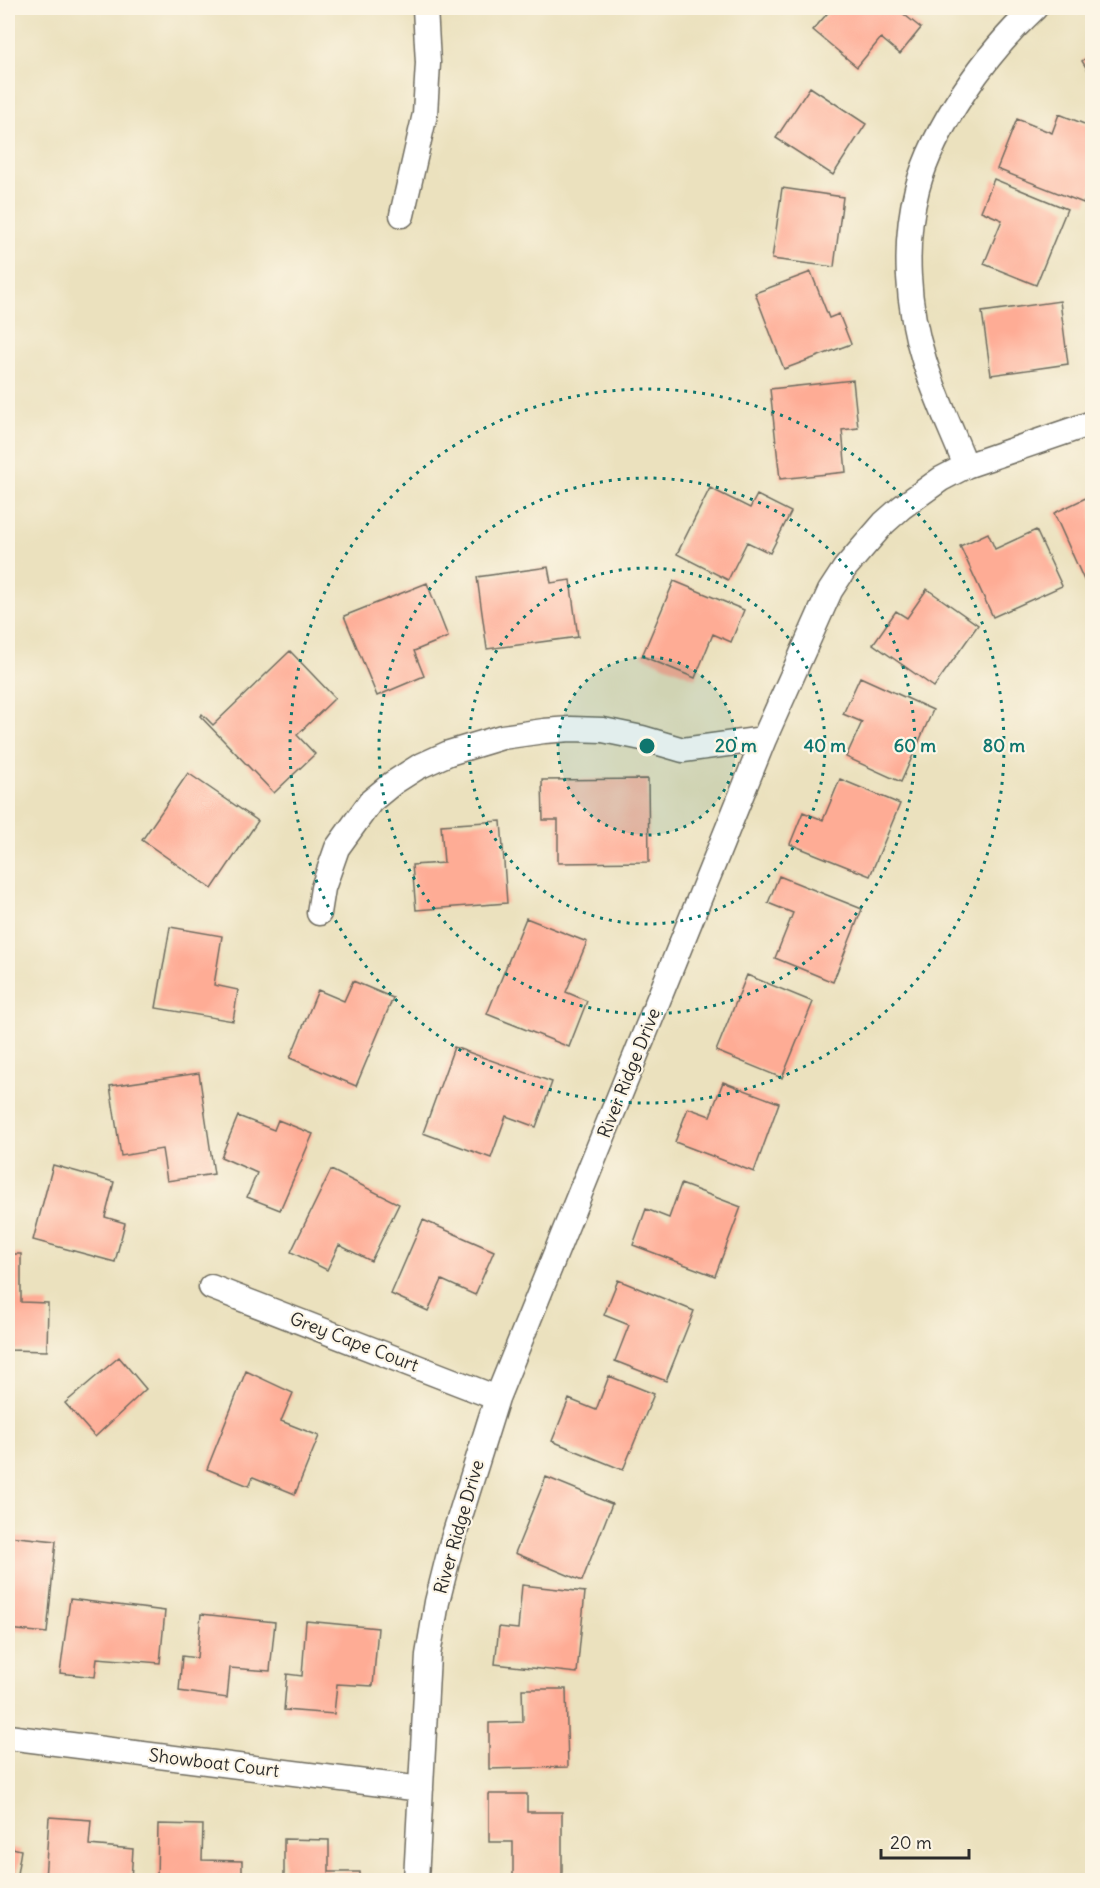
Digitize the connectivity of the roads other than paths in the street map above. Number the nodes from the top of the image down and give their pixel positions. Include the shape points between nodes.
1 (425, 8) edge
2 (1035, 8) edge
3 (402, 215) dead end
4 (1092, 423) edge
5 (966, 466) junction
6 (764, 740) junction
7 (319, 913) dead end
8 (211, 1287) dead end
9 (497, 1398) junction
10 (8, 1737) edge
11 (421, 1789) junction
12 (416, 1881) edge

1 - 3 street via 425,114
2 - 5 street via 994,50 952,112 932,151 914,205 909,269 917,336
4 - 5 street, River Ridge Drive
5 - 6 street, River Ridge Drive via 941,478 902,507 844,568
6 - 7 street via 683,750 603,730 571,729 502,737 449,753 418,767 371,801 337,848
6 - 9 street, River Ridge Drive
8 - 9 street, Grey Cape Court
9 - 11 street, River Ridge Drive via 437,1602 428,1655
10 - 11 street, Showboat Court
11 - 12 street, River Ridge Drive

